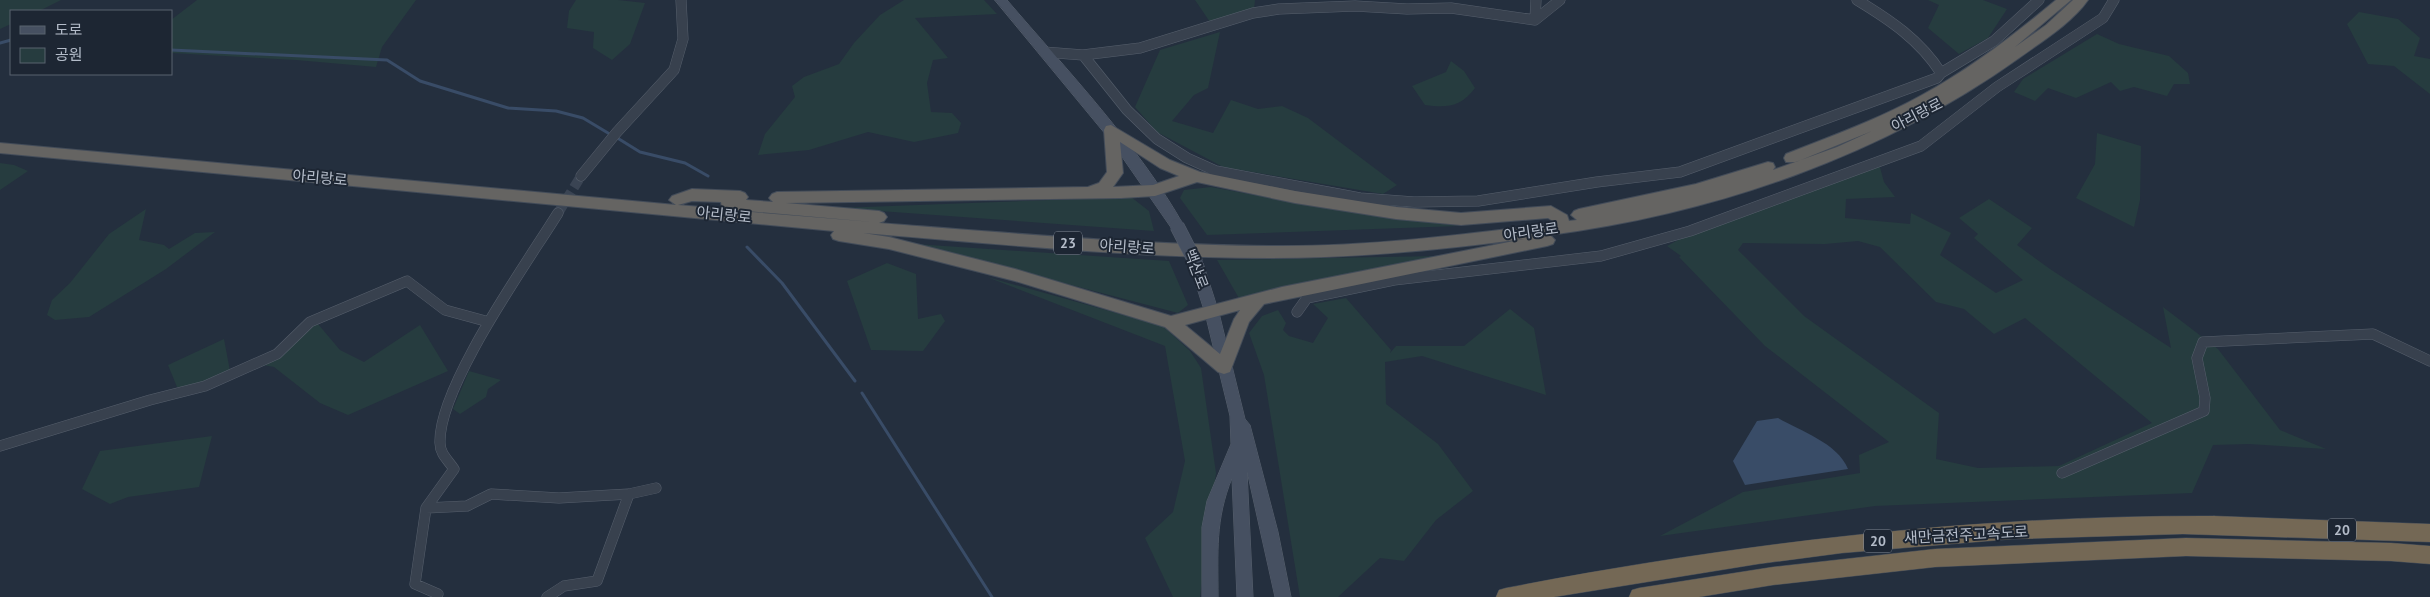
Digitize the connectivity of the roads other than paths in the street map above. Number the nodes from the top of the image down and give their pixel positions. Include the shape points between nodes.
1 (681, 0) edge
2 (1000, 0) edge
3 (1536, 0) edge
4 (1560, 0) edge
5 (1858, 0) edge
6 (2039, 0) edge
7 (2064, 0) edge
8 (2082, 0) edge
9 (2114, 0) edge
10 (1535, 20) junction
11 (1044, 52) junction
12 (1083, 55) junction
13 (1941, 73) junction
14 (1111, 130) junction
15 (0, 139) edge
16 (0, 148) edge
17 (581, 176) tunnel mouth
18 (1197, 177) junction
19 (1155, 190) junction
20 (1087, 194) junction
21 (677, 200) junction
22 (558, 213) tunnel mouth
23 (1562, 219) junction
24 (795, 222) junction
25 (1606, 222) junction
26 (1177, 226) joint
27 (1259, 299) junction
28 (1212, 312) junction
29 (1297, 312) dead end
30 (490, 322) junction
31 (1171, 322) junction
32 (2430, 361) edge
33 (1224, 367) junction
34 (1237, 416) junction
35 (1238, 444) junction
36 (0, 446) edge
37 (2062, 473) dead end
38 (656, 488) dead end
39 (629, 494) junction
40 (426, 508) junction
41 (2430, 533) edge
42 (2430, 555) edge
43 (438, 597) edge
44 (547, 597) edge
45 (1210, 597) edge
46 (1245, 597) edge
47 (1283, 597) edge
48 (1506, 597) edge
49 (1639, 597) edge

1 - 17 street via 683,39 674,70
2 - 11 main road, 백산로
3 - 10 street
4 - 10 street
5 - 13 street via 1897,24 1934,59
6 - 13 street via 1994,41
7 - 23 highway, 아리랑로 / 23 via 2035,25 1944,89 1856,132 1765,168 1696,189
8 - 25 highway, 아리랑로 / 23 via 2051,28 1970,86 1915,117 1842,151 1747,186
9 - 29 street via 2103,18 1997,87 1921,146 1690,231 1601,256 1394,280 1307,298
10 - 12 street via 1451,8 1355,6 1279,9 1253,13 1140,48
11 - 12 street
11 - 14 main road, 백산로
12 - 13 street via 1127,110 1157,139 1216,171 1360,198 1414,202 1478,201 1680,172 1937,78
14 - 18 highway via 1165,164
14 - 19 main road, 백산로
14 - 20 highway via 1115,173 1104,187
15 - 21 highway, 아리랑로 / 23
16 - 24 highway, 아리랑로 / 23
18 - 19 highway
18 - 23 highway via 1396,213 1461,219 1551,212
19 - 20 highway
19 - 26 main road, 백산로
20 - 21 highway via 792,199 692,195
21 - 23 highway, 아리랑로 / 23 via 1079,234 1206,240 1320,240 1431,234
22 - 30 street
24 - 25 highway, 아리랑로 / 23 via 1139,248 1263,252 1440,244
24 - 31 highway via 805,230 889,243 1015,275
25 - 27 highway via 1602,230
26 - 28 main road, 백산로, bridge via 1196,263
27 - 28 highway
27 - 33 highway via 1242,319
28 - 31 highway
28 - 33 main road, 백산로
30 - 36 street via 445,310 407,281 310,322 277,354 205,386
30 - 40 street via 466,360 441,427 442,451 454,468
31 - 33 highway
32 - 37 street via 2373,334 2203,342 2198,358 2204,411
33 - 34 main road, 백산로
34 - 35 main road, 백산로
34 - 47 main road via 1245,429
35 - 45 main road via 1215,501 1210,527
35 - 46 main road, 백산로
38 - 39 street
39 - 40 street via 559,498 492,494 467,506
39 - 44 street via 597,580 564,586
40 - 43 street via 415,584 438,594
41 - 48 highway, 새만금전주고속도로 / 20 via 2183,525 1934,535 1756,554 1591,579
42 - 49 highway, 새만금전주고속도로 / 20 via 2186,547 1935,558 1773,576

